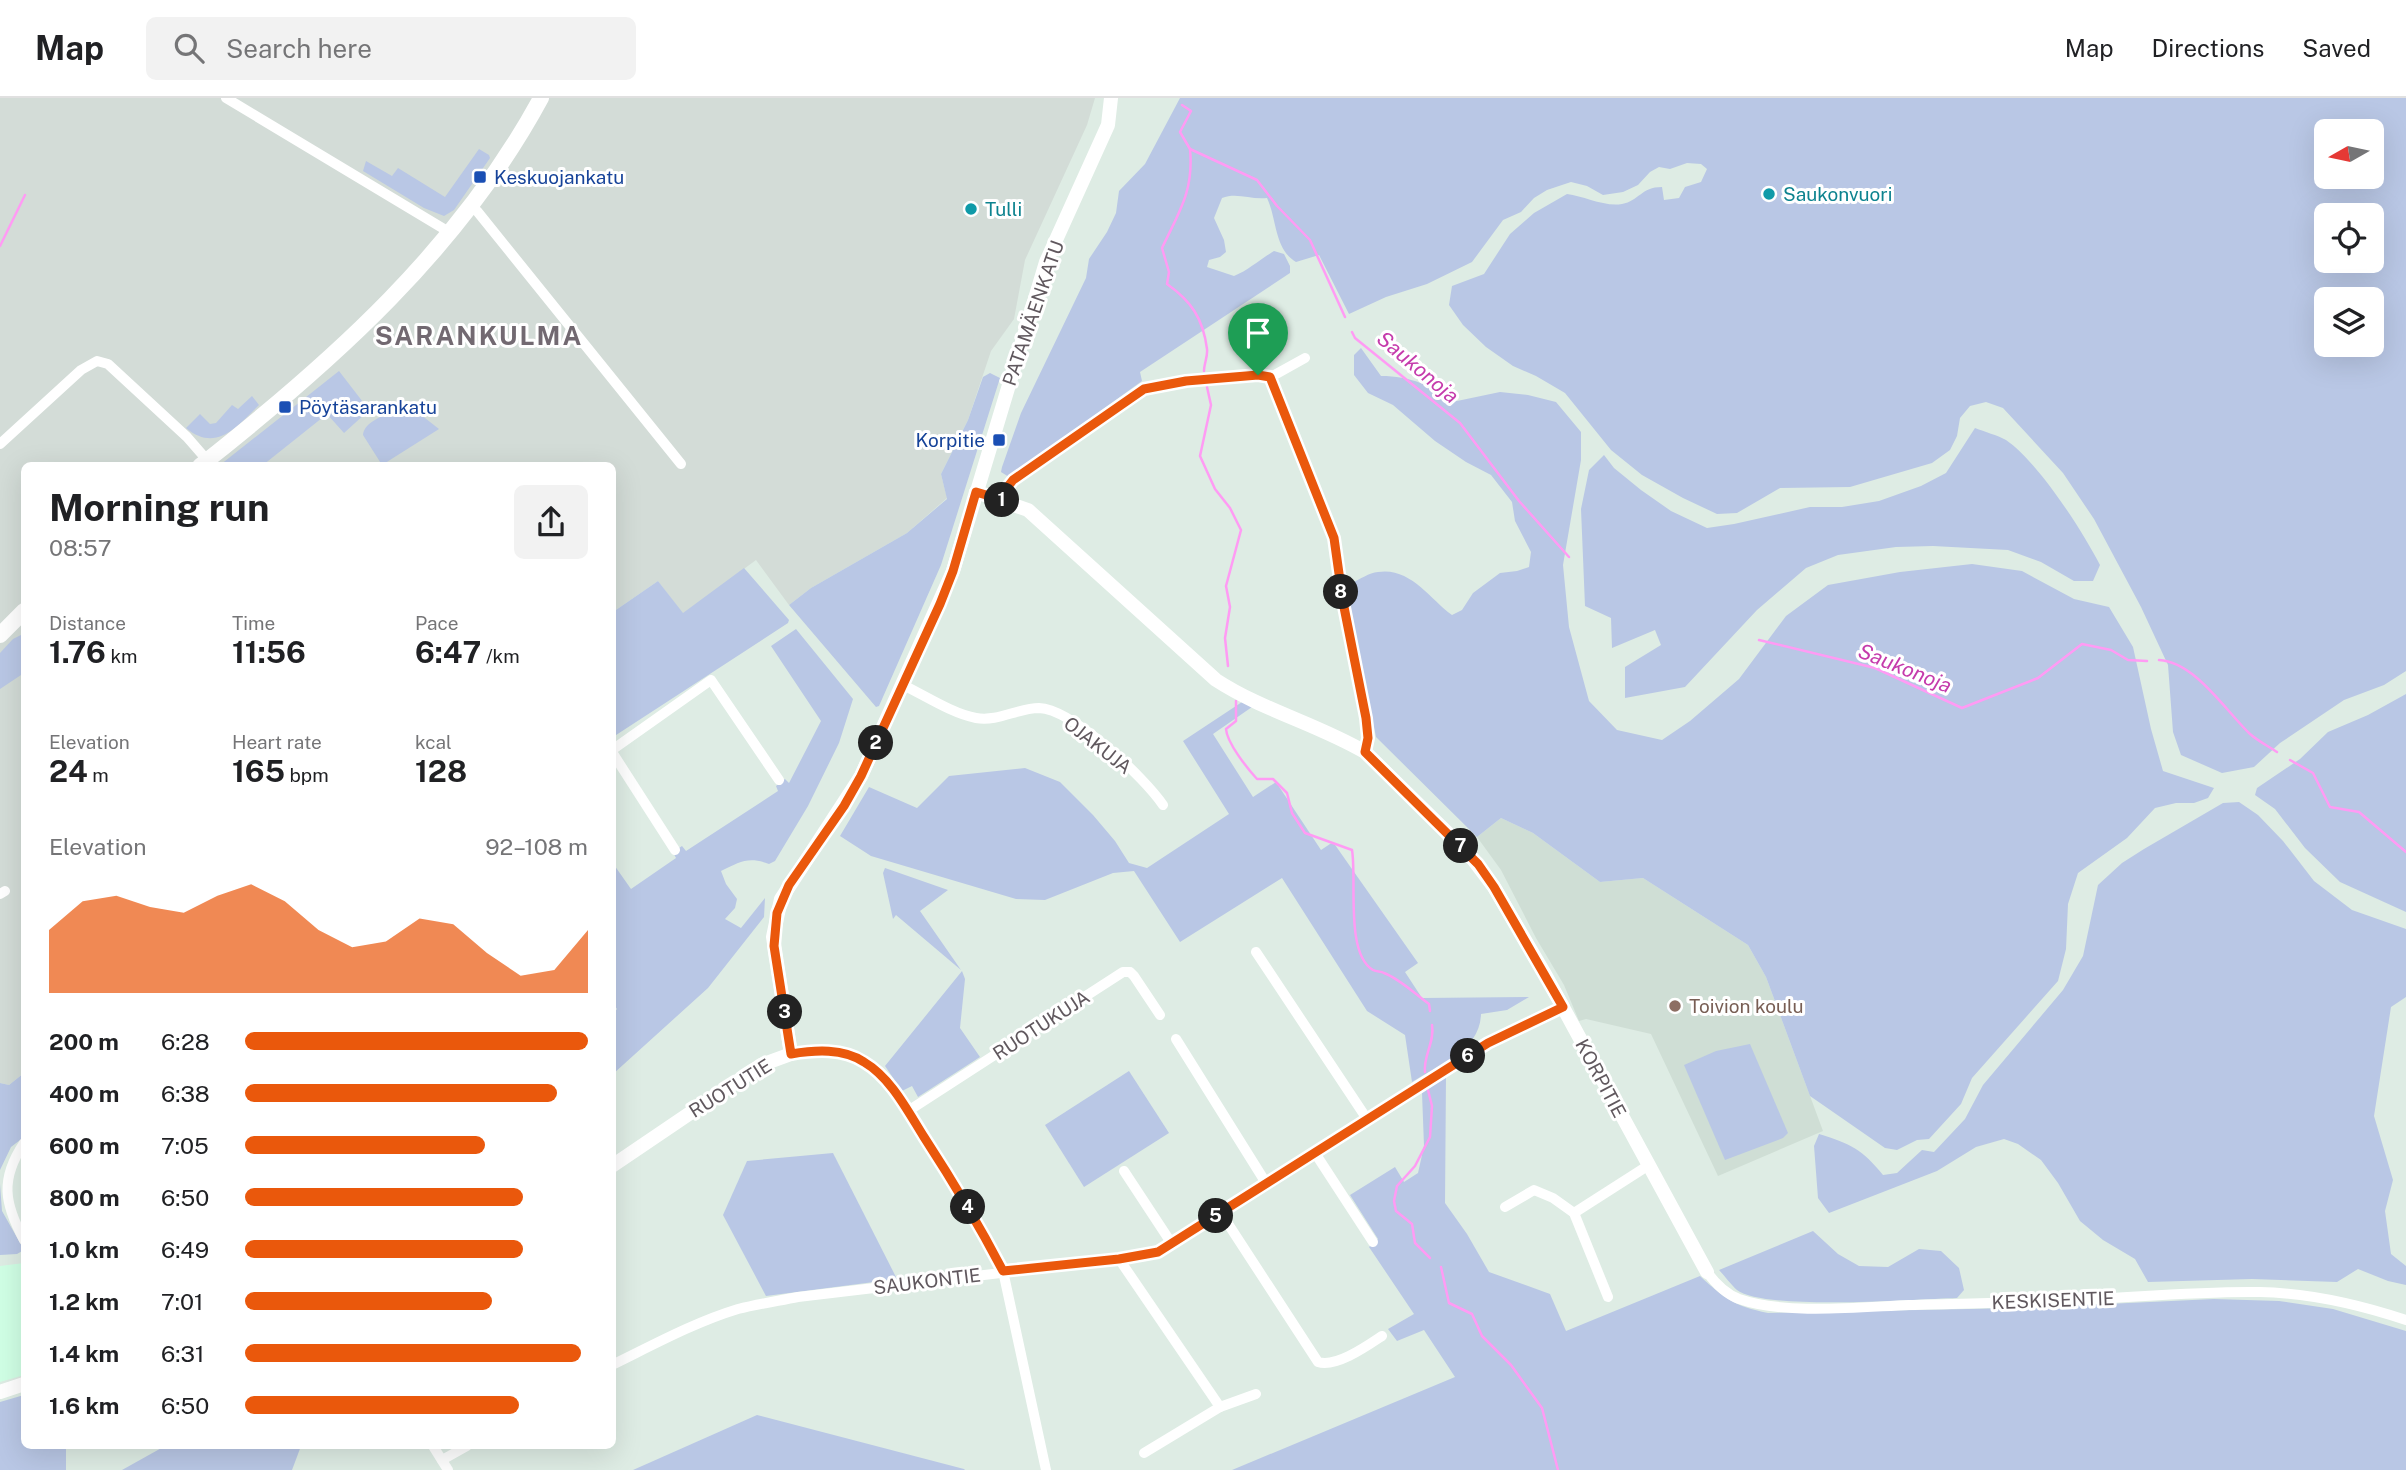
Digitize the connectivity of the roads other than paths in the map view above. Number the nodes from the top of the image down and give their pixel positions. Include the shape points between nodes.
1 (226, 98) edge
2 (541, 98) edge
3 (1111, 98) edge
4 (470, 206) junction
5 (449, 232) junction
6 (1305, 358) dead end
7 (1270, 377) junction
8 (0, 444) edge
9 (203, 462) edge
10 (205, 462) edge
11 (681, 464) dead end
12 (976, 492) junction
13 (1003, 500) junction
14 (21, 614) edge
15 (0, 635) edge
16 (903, 685) junction
17 (616, 748) edge
18 (1365, 752) junction
19 (616, 757) edge
20 (779, 780) dead end
21 (1163, 805) dead end
22 (675, 850) dead end
23 (1256, 952) dead end
24 (1563, 1007) junction
25 (1160, 1016) dead end
26 (1176, 1039) dead end
27 (791, 1054) junction
28 (908, 1111) junction
29 (1367, 1119) junction
30 (21, 1147) edge
31 (1315, 1153) junction
32 (616, 1163) edge
33 (1649, 1165) junction
34 (1124, 1171) dead end
35 (1266, 1183) junction
36 (1505, 1207) dead end
37 (1221, 1213) junction
38 (1574, 1213) junction
39 (21, 1234) edge
40 (1373, 1242) dead end
41 (1171, 1244) junction
42 (1119, 1259) junction
43 (1003, 1271) junction
44 (1707, 1272) joint
45 (1608, 1297) dead end
46 (2406, 1320) edge
47 (1382, 1336) dead end
48 (616, 1363) edge
49 (21, 1385) edge
50 (0, 1392) edge
51 (1256, 1394) dead end
52 (1220, 1407) junction
53 (435, 1449) edge
54 (464, 1449) edge
55 (1144, 1453) dead end
56 (445, 1465) edge
57 (1046, 1470) edge

1 - 5 street
2 - 4 main road
3 - 12 street, PATAMÄENKATU via 1108,125 1046,262
4 - 5 main road
4 - 11 street
5 - 10 main road via 374,318
6 - 7 street
7 - 13 street via 1186,381 1144,389 1013,480
7 - 18 street via 1334,538 1366,718
8 - 9 street via 81,370 97,361 108,364 187,437
12 - 13 street, KORPITIE
12 - 16 street, PATAMÄENKATU via 953,571
13 - 18 street, KORPITIE via 1028,510 1216,680
14 - 15 main road
16 - 21 street, OJAKUJA via 975,718 1038,708 1058,713 1100,741
16 - 27 street, PATAMÄENKATU via 861,776 789,885 777,913 774,946
17 - 20 street via 711,680
18 - 24 street, KORPITIE via 1478,864
19 - 22 street
23 - 29 street
24 - 29 street, SAUKONTIE via 1488,1043
24 - 33 street, KORPITIE
25 - 28 street, RUOTUKUJA via 1134,976 1123,972
26 - 35 street
27 - 28 street, RUOTUTIE via 828,1051 863,1060 886,1080
27 - 32 street, RUOTUTIE via 761,1065
28 - 43 street, RUOTUTIE
29 - 31 street, SAUKONTIE
30 - 39 street via 6,1172 4,1195
31 - 35 street, SAUKONTIE
31 - 40 street
33 - 38 street
33 - 44 street, KORPITIE
34 - 41 street
35 - 37 street, SAUKONTIE
36 - 38 street via 1530,1191 1539,1191
37 - 41 street, SAUKONTIE
37 - 47 street via 1318,1362 1334,1363
38 - 45 street
41 - 42 street, SAUKONTIE via 1158,1252
42 - 43 street, SAUKONTIE
42 - 52 street
43 - 48 street, SAUKONTIE via 739,1309
43 - 57 street, RUOTUTIE
44 - 46 street, KESKISENTIE via 1737,1298 1788,1307 2262,1292 2351,1305
49 - 50 street
51 - 52 street
52 - 55 street
53 - 56 street
54 - 56 street

